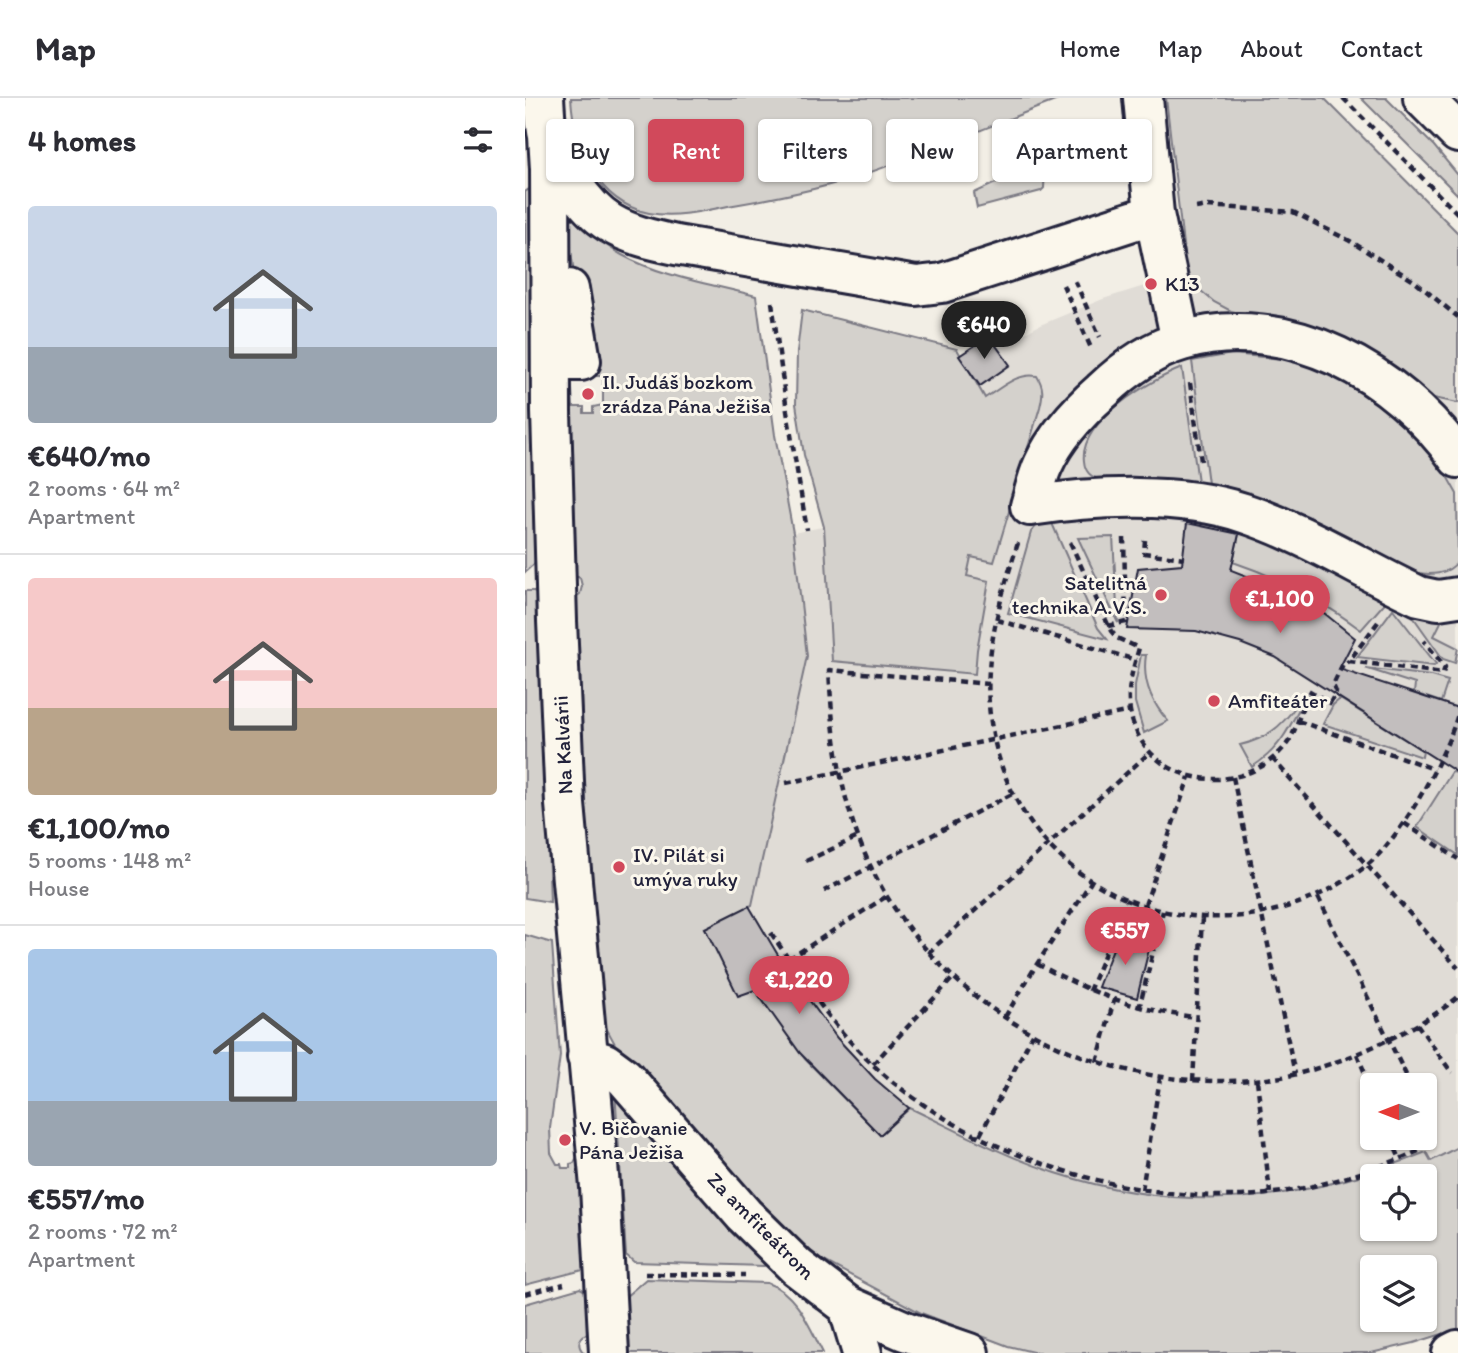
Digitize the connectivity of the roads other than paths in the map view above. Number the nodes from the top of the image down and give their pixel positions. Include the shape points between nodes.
1 (544, 98) edge
2 (1143, 98) edge
3 (1423, 98) edge
4 (546, 120) edge
5 (1458, 133) edge
6 (549, 182) edge
7 (572, 182) edge
8 (1154, 214) junction
9 (1181, 341) junction
10 (1458, 458) edge
11 (1458, 597) edge
12 (587, 1057) junction
13 (848, 1306) junction
14 (1458, 1350) edge
15 (609, 1353) edge
16 (862, 1353) edge
17 (969, 1353) edge
18 (1451, 1353) edge

1 - 4 street
2 - 8 street
3 - 5 street
6 - 12 street, Na Kalvárii via 557,621 565,804
7 - 8 street via 594,212 642,237 916,286 942,283
8 - 9 street
9 - 10 street via 1212,334 1245,334 1293,341 1326,352 1387,384 1417,410
9 - 11 street via 1154,352 1078,413 1042,466 1041,504 1123,498 1241,512 1419,596 1438,600
12 - 13 street, Za amfiteátrom via 624,1077 744,1215 797,1267
12 - 15 street, Na Kalvárii
13 - 16 street
13 - 17 street, Za amfiteátrom
14 - 18 street

